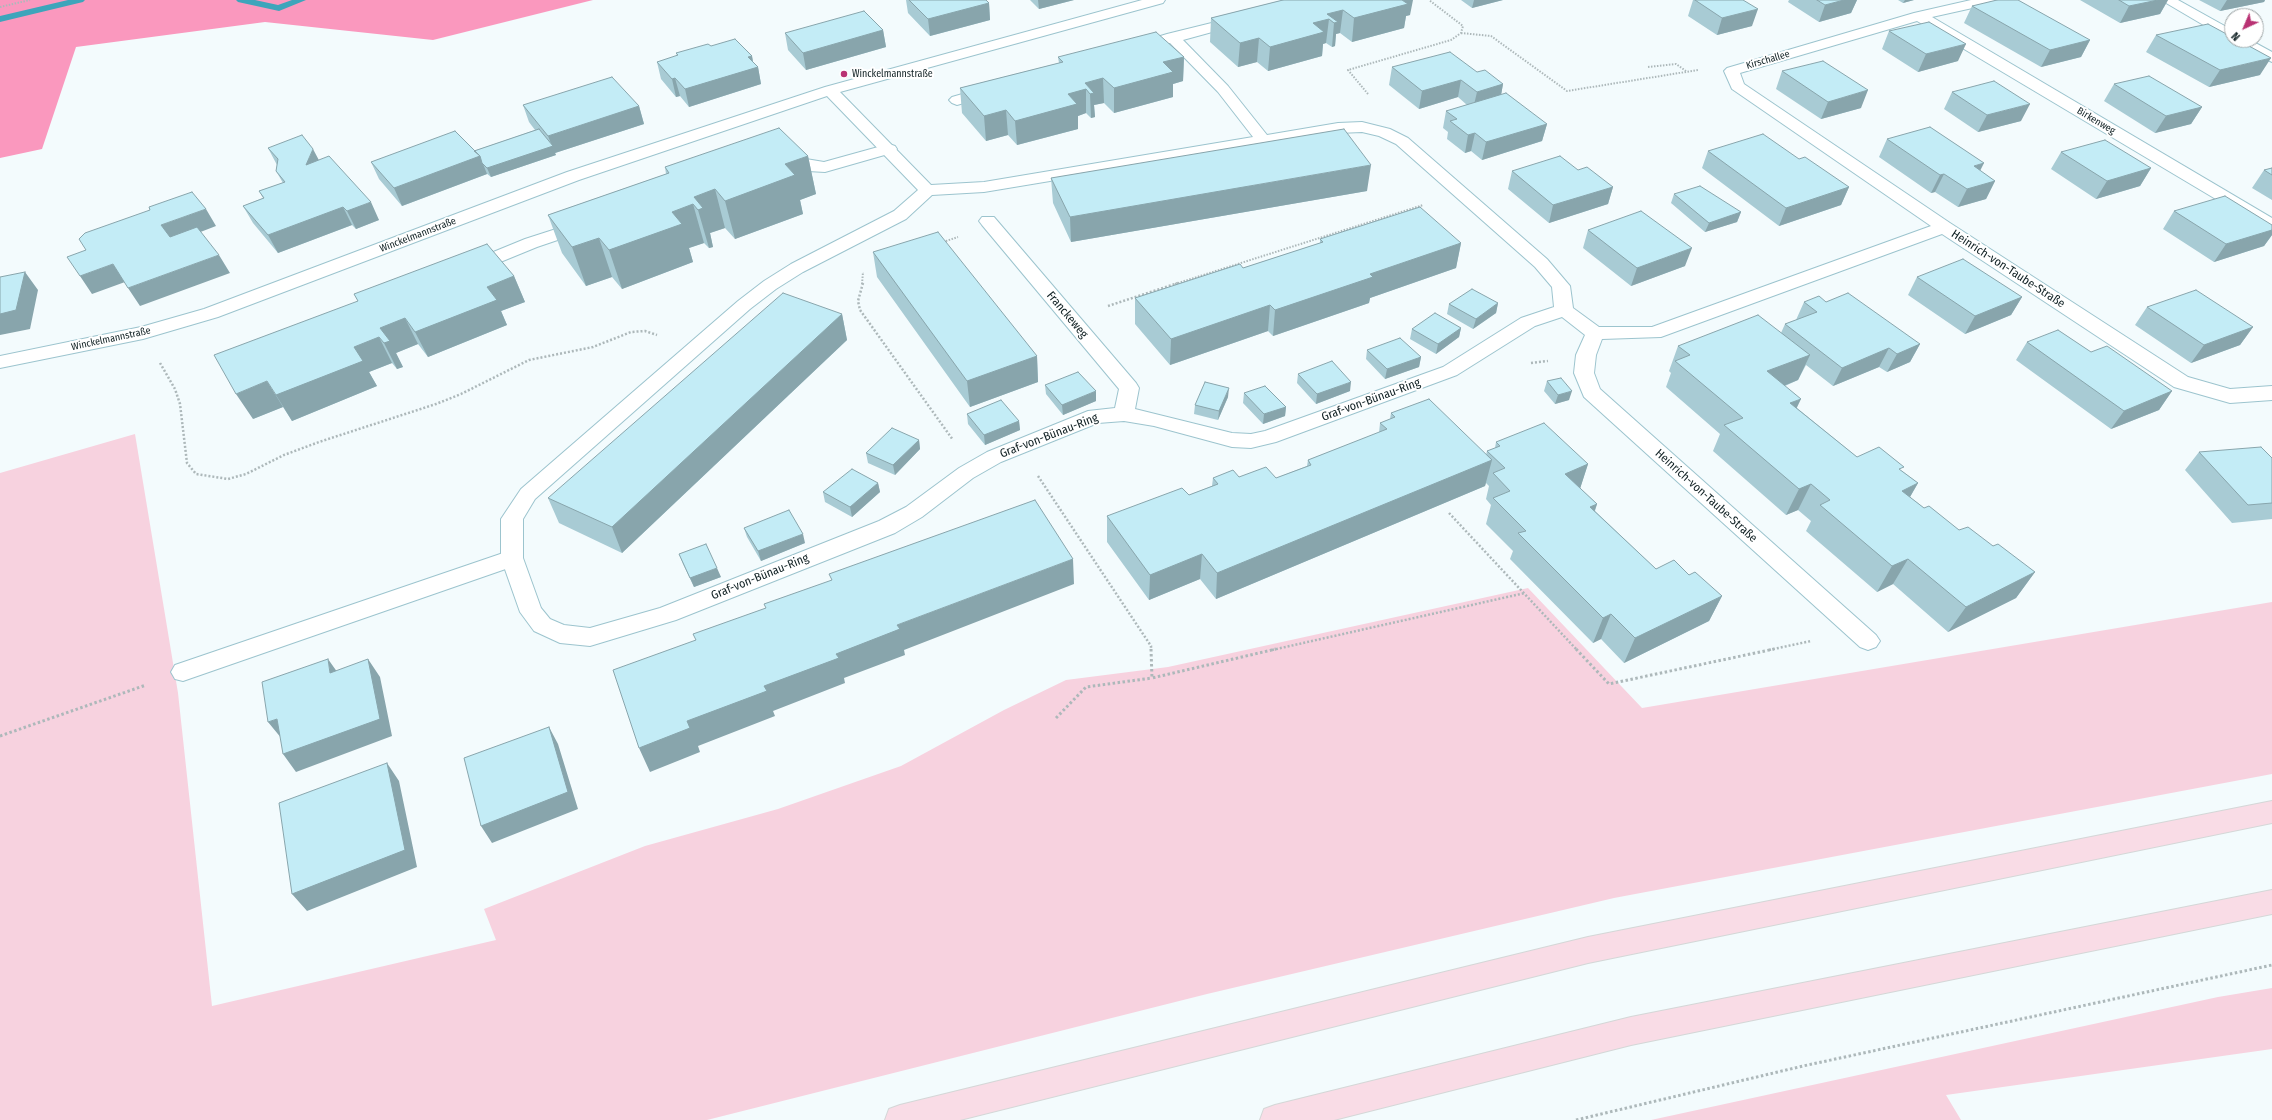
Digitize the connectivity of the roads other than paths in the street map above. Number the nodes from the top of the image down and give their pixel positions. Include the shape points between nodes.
1 (1158, 0) edge
2 (1990, 0) edge
3 (2168, 0) edge
4 (1256, 16) edge
5 (1919, 16) junction
6 (2224, 32) edge
7 (1172, 38) junction
8 (2254, 48) edge
9 (1120, 53) edge
10 (2272, 58) edge
11 (1001, 87) edge
12 (830, 90) junction
13 (957, 100) dead end
14 (1263, 140) junction
15 (888, 150) junction
16 (763, 165) edge
17 (927, 190) junction
18 (598, 221) edge
19 (990, 224) road end
20 (2272, 225) edge
21 (1944, 227) junction
22 (457, 273) edge
23 (1564, 310) junction
24 (1595, 333) junction
25 (0, 362) edge
26 (2272, 393) edge
27 (1124, 414) junction
28 (512, 558) junction
29 (1862, 636) road end
30 (183, 672) road end
31 (2272, 812) edge
32 (2272, 902) edge
33 (900, 1120) edge
34 (1275, 1120) edge

1 - 12 street, Winckelmannstraße
2 - 5 street, Kirschallee
3 - 6 street
4 - 7 street
5 - 20 street, Birkenweg
5 - 21 street, Kirschallee via 1732,71 1738,86
7 - 9 street
7 - 14 street via 1223,89
8 - 10 street
11 - 13 street
12 - 15 street
12 - 25 street, Winckelmannstraße via 573,176 211,313 143,332
14 - 17 street via 984,187
14 - 23 street via 1338,128 1362,127 1384,132 1402,141 1541,263 1561,286
15 - 16 street via 825,167 808,166 794,160
15 - 17 street
17 - 28 street, Graf-von-Bünau-Ring via 900,215 797,268 770,285 528,494 512,519
18 - 22 street via 531,243
19 - 27 street, Franckeweg via 1129,388
21 - 24 street, Heinrich-von-Taube-Straße via 1654,333
21 - 26 street, Heinrich-von-Taube-Straße via 2181,382 2230,396
23 - 24 street
23 - 27 street, Graf-von-Bünau-Ring via 1528,322 1450,372 1270,437 1251,441 1232,440 1154,419
24 - 29 street, Heinrich-von-Taube-Straße via 1586,355 1584,373 1592,392
27 - 28 street, Graf-von-Bünau-Ring via 1095,416 973,468 914,512 887,527 668,614 590,637 560,634 542,624 531,612
28 - 30 street
31 - 33 main road via 1588,950
32 - 34 main road via 1631,1032

